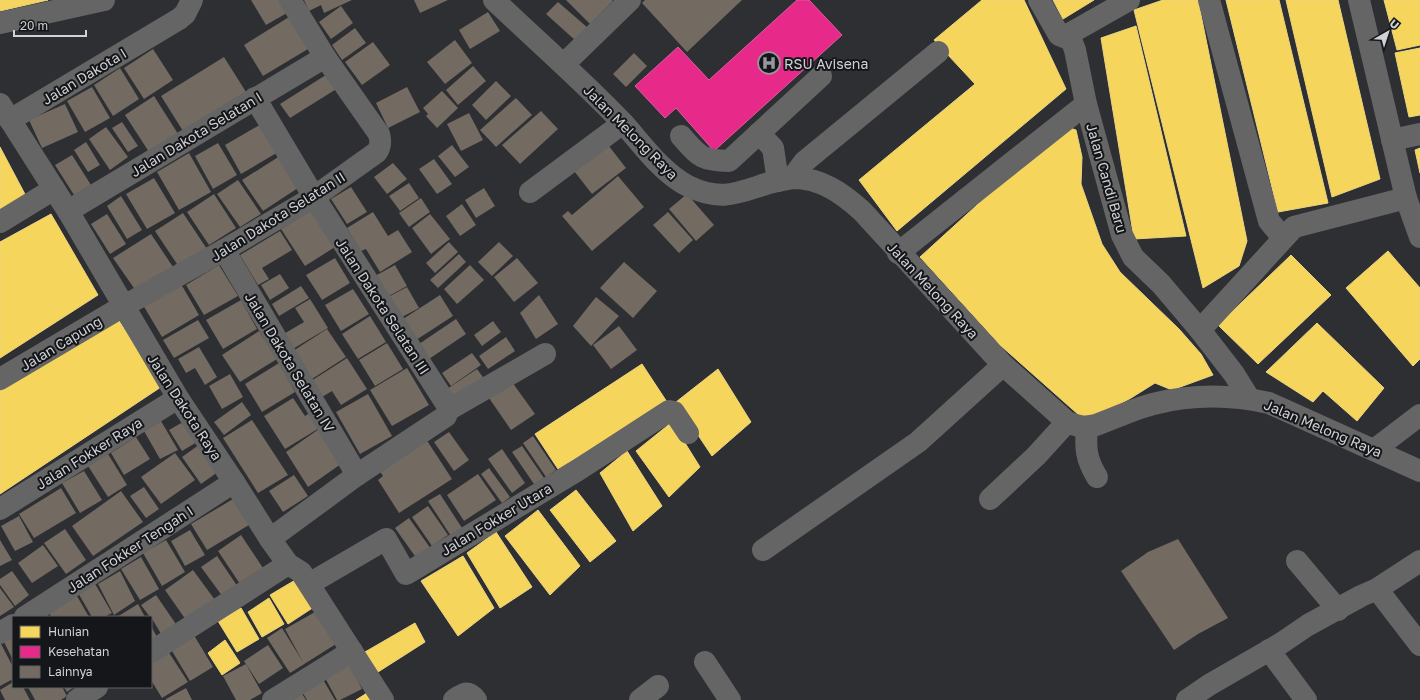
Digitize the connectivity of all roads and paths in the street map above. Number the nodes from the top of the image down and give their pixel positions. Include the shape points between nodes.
1 (104, 0) edge
2 (192, 0) edge
3 (290, 0) edge
4 (494, 0) edge
5 (630, 0) edge
6 (1039, 0) edge
7 (1129, 0) edge
8 (1209, 0) edge
9 (1359, 0) edge
10 (0, 24) edge
11 (1069, 34) junction
12 (938, 52) dead end
13 (325, 57) junction
14 (564, 64) junction
15 (821, 76) dead end
16 (255, 98) junction
17 (1086, 104) junction
18 (5, 112) edge
19 (623, 123) junction
20 (759, 133) junction
21 (1420, 134) edge
22 (681, 136) dead end
23 (1392, 140) junction
24 (785, 180) junction
25 (54, 189) junction
26 (530, 192) dead end
27 (314, 197) junction
28 (1406, 198) junction
29 (68, 211) junction
30 (0, 222) edge
31 (1420, 237) edge
32 (1283, 238) junction
33 (224, 250) junction
34 (898, 253) junction
35 (123, 306) junction
36 (1200, 330) junction
37 (545, 354) dead end
38 (1003, 366) junction
39 (0, 379) edge
40 (178, 398) junction
41 (1249, 398) junction
42 (447, 413) junction
43 (1420, 415) edge
44 (1077, 424) junction
45 (688, 433) dead end
46 (1374, 450) junction
47 (1420, 471) edge
48 (357, 475) junction
49 (1097, 477) dead end
50 (234, 482) junction
51 (990, 499) dead end
52 (0, 509) edge
53 (270, 539) junction
54 (763, 550) dead end
55 (1297, 561) dead end
56 (1420, 561) edge
57 (288, 564) junction
58 (309, 584) junction
59 (1377, 589) junction
60 (1338, 610) junction
61 (27, 616) edge
62 (12, 626) edge
63 (0, 633) edge
64 (1420, 645) edge
65 (1269, 650) junction
66 (152, 651) edge
67 (352, 651) junction
68 (705, 662) dead end
69 (658, 686) dead end
70 (95, 688) edge
71 (77, 700) edge
72 (273, 700) edge
73 (383, 700) edge
74 (454, 700) edge
75 (476, 700) edge
76 (640, 700) edge
77 (730, 700) edge
78 (1187, 700) edge
79 (1306, 700) edge

1 - 10 street
2 - 18 street, Jalan Dakota I via 185,14 179,19
3 - 13 street, Jalan Dakota Selatan II
4 - 14 main road, Jalan Melong Raya
5 - 14 street
6 - 11 street via 1059,35 1064,37
7 - 11 street
8 - 32 street via 1269,221
9 - 23 street
11 - 17 street, Jalan Candi Baru via 1075,50
12 - 24 street
13 - 16 street, Jalan Dakota Selatan I
13 - 27 street, Jalan Dakota Selatan II via 379,134 381,142 377,152
14 - 19 main road, Jalan Melong Raya
15 - 20 street
16 - 27 street, Jalan Dakota Selatan III
16 - 29 street, Jalan Dakota Selatan I
17 - 34 street
17 - 36 street, Jalan Candi Baru via 1122,235 1134,257
18 - 25 street, Jalan Dakota Raya
19 - 24 main road, Jalan Melong Raya via 664,168 686,185 707,194 739,193
19 - 26 street
20 - 22 street via 729,161 711,161 698,155
20 - 24 street via 773,148
21 - 23 street
23 - 28 street
24 - 34 main road, Jalan Melong Raya via 805,179 833,188 862,211
25 - 29 street, Jalan Dakota Raya
25 - 30 street
27 - 33 street, Jalan Dakota Selatan II
27 - 42 street, Jalan Dakota Selatan III via 447,405
28 - 31 street
28 - 32 street via 1294,227
29 - 35 street, Jalan Dakota Raya
32 - 36 street
33 - 35 street, Jalan Dakota Selatan II
33 - 48 street, Jalan Dakota Selatan IV
34 - 38 main road, Jalan Melong Raya
35 - 39 street, Jalan Capung
35 - 40 street, Jalan Dakota Raya
36 - 41 street, Jalan Candi Baru
37 - 42 street
38 - 44 main road, Jalan Melong Raya
38 - 54 street via 918,442
40 - 50 street, Jalan Dakota Raya
40 - 52 street, Jalan Fokker Raya
41 - 44 main road, Jalan Melong Raya via 1207,395 1181,398 1152,404 1096,425
41 - 46 main road, Jalan Melong Raya via 1269,403
42 - 48 street
43 - 46 street
44 - 49 street via 1086,442 1089,464
44 - 51 street via 1036,456
45 - 58 street, Jalan Fokker Utara via 674,412 669,411 578,470 406,574 386,539
46 - 47 main road, Jalan Melong Raya
48 - 53 street
50 - 53 street, Jalan Dakota Raya
50 - 61 street, Jalan Fokker Tengah I
53 - 57 street, Jalan Dakota Raya
55 - 60 street
56 - 59 street
57 - 58 street, Jalan Dakota Raya via 301,572
57 - 66 street
58 - 67 street, Jalan Dakota Raya
59 - 60 street
59 - 64 street
60 - 65 street via 1308,625
62 - 63 street
65 - 78 street
65 - 79 street
67 - 72 street
67 - 73 street, Jalan Dakota Raya
68 - 77 street
69 - 76 street
70 - 71 street
74 - 75 street via 468,693

